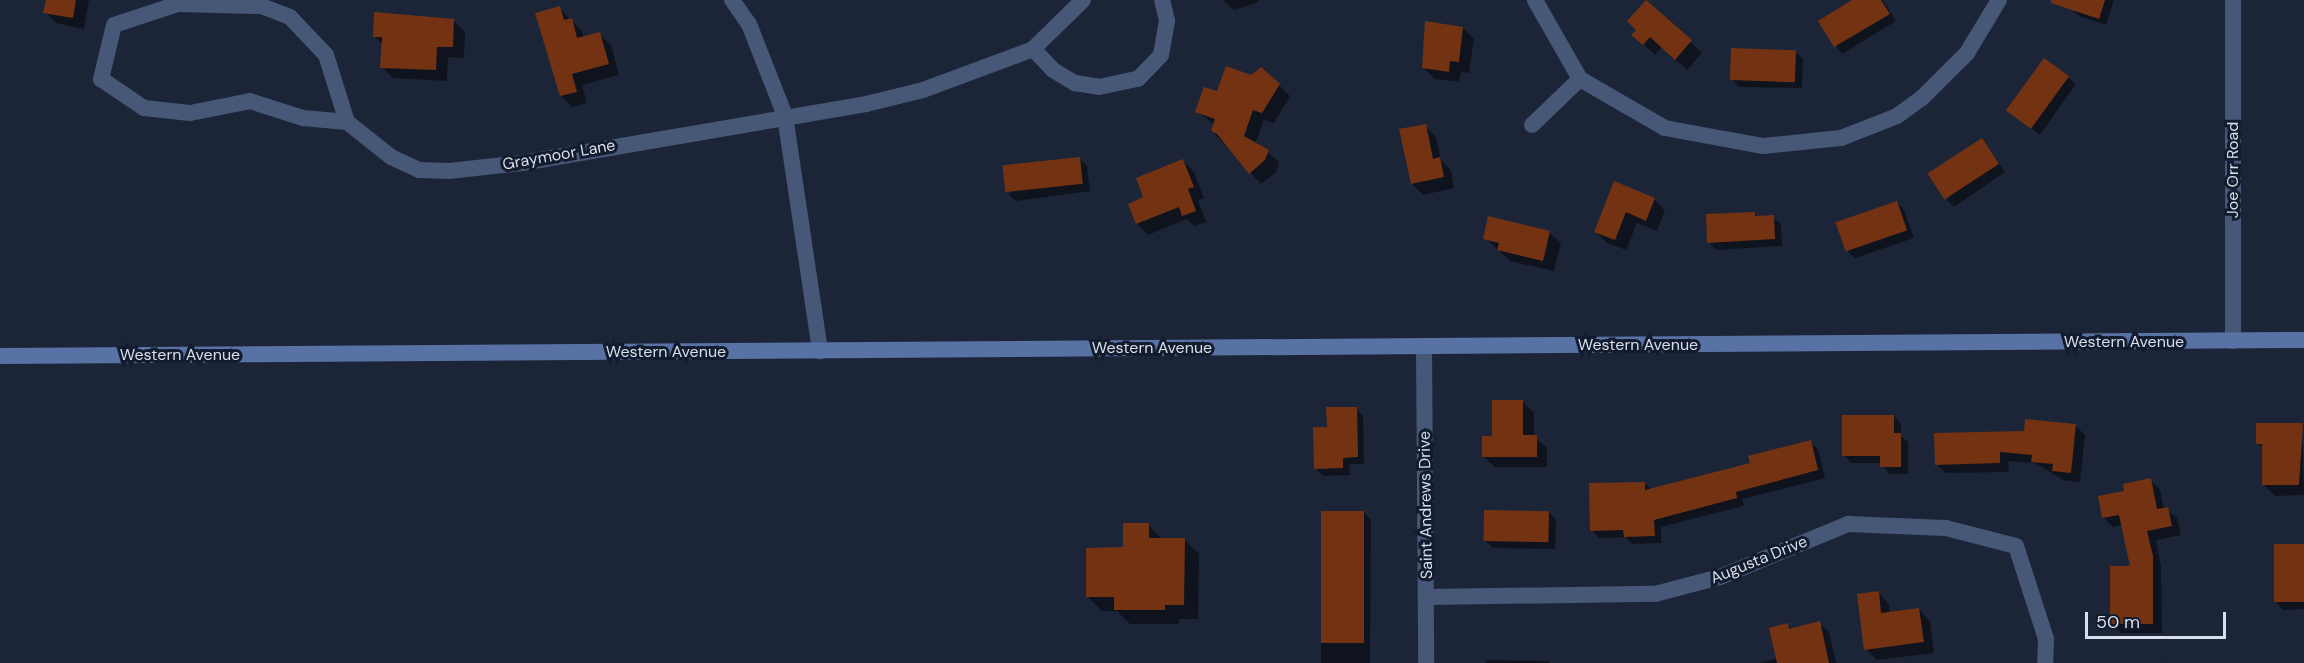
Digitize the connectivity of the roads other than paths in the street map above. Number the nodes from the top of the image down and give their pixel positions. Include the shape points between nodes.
1 (732, 0) edge
2 (1083, 0) edge
3 (1162, 0) edge
4 (1535, 0) edge
5 (1999, 0) edge
6 (2233, 0) edge
7 (1033, 49) junction
8 (1580, 79) junction
9 (785, 116) junction
10 (347, 122) junction
11 (1532, 125) dead end
12 (2304, 340) edge
13 (2233, 341) junction
14 (1424, 346) junction
15 (820, 351) junction
16 (0, 356) edge
17 (1427, 597) junction
18 (1426, 663) edge
19 (2046, 663) edge

1 - 9 street via 749,24
2 - 7 street, Graymoor Lane
3 - 7 street via 1167,21 1161,55 1138,79 1099,87 1075,83 1053,70
4 - 8 street
5 - 8 street via 1967,53 1922,98 1897,116 1841,138 1763,146 1665,128
6 - 13 street, Joe Orr Road
7 - 9 street, Graymoor Lane via 922,90 866,104
8 - 11 street
9 - 10 street, Graymoor Lane via 522,164 449,171 419,170 400,161
9 - 15 street
10 - 10 street via 326,55 290,17 261,6 178,4 114,25 100,79 144,108 190,113 250,101 303,118
12 - 13 main road, Western Avenue
13 - 14 main road, Western Avenue
14 - 15 main road, Western Avenue
14 - 17 street, Saint Andrews Drive
15 - 16 main road, Western Avenue
17 - 18 street, Saint Andrews Drive
17 - 19 street, Augusta Drive via 1655,594 1720,577 1848,524 1946,528 2016,546 2046,639

